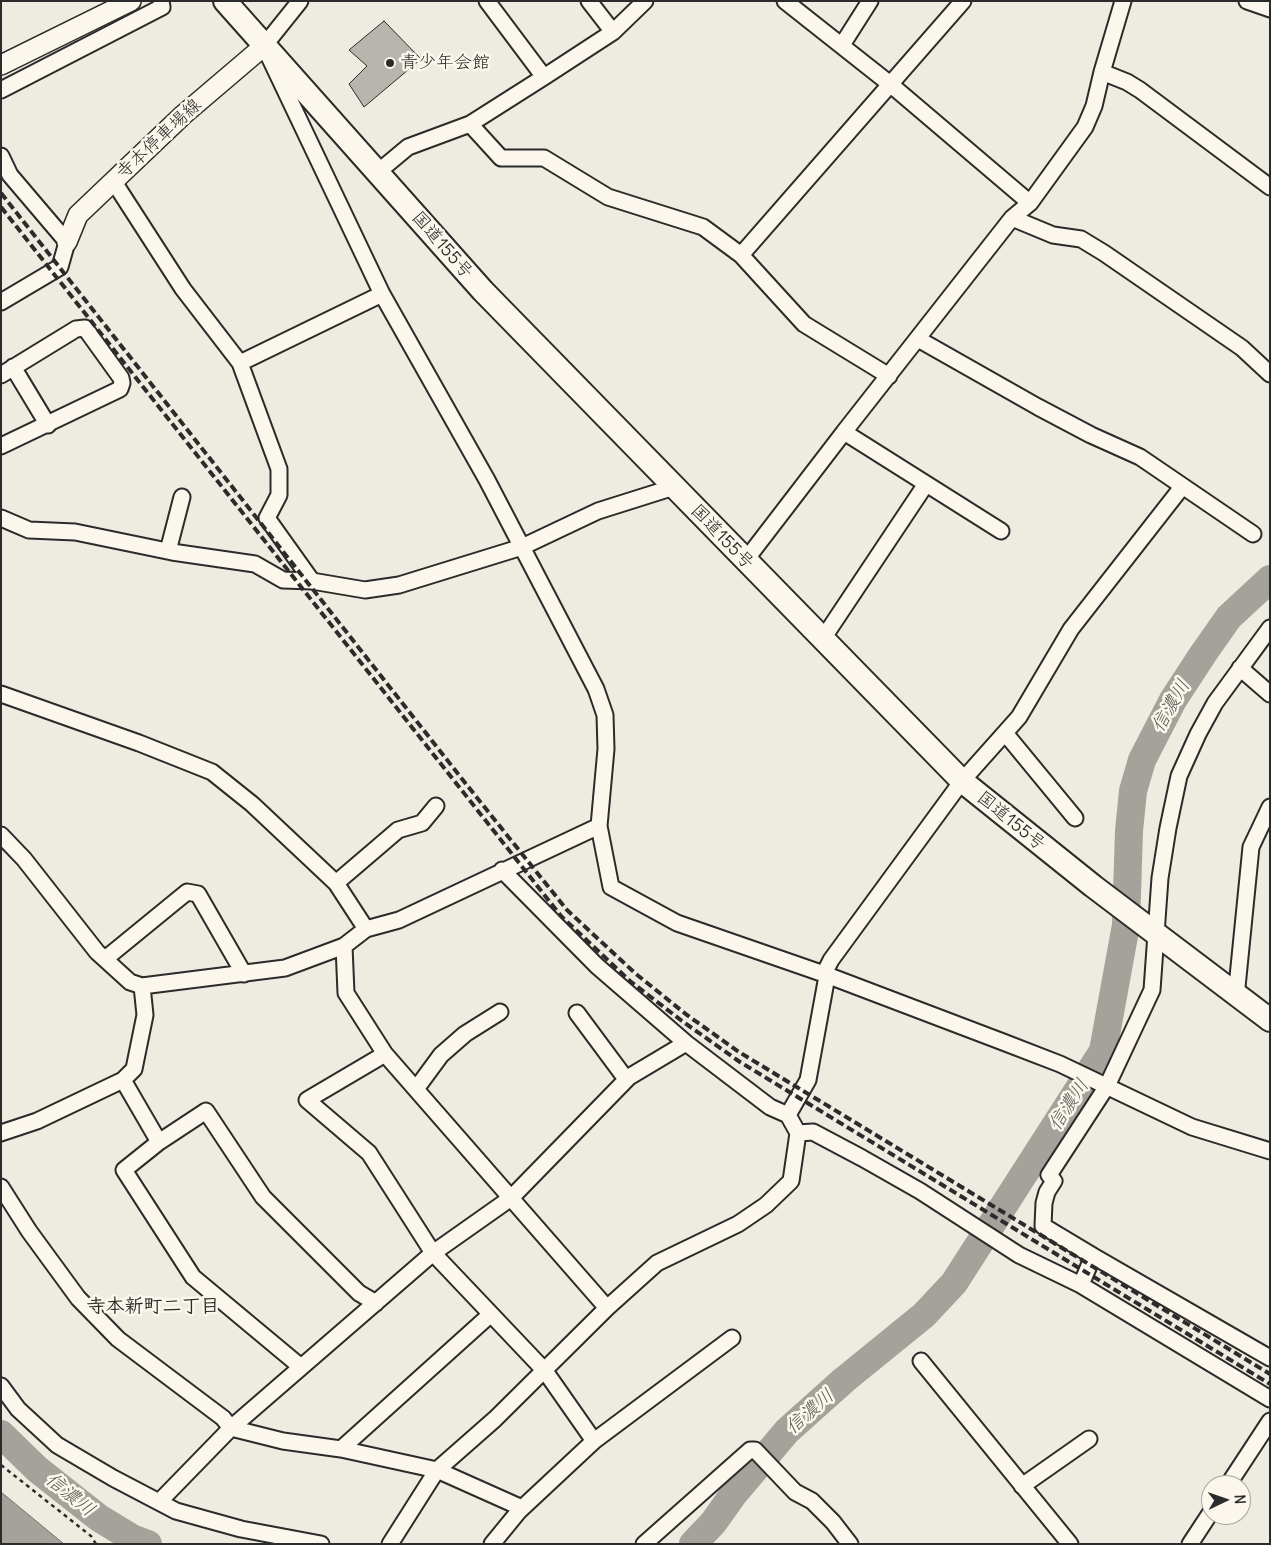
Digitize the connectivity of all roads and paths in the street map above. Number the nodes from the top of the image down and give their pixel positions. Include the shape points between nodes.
1 (161, 1) edge
2 (225, 1) edge
3 (300, 1) edge
4 (487, 1) edge
5 (589, 1) edge
6 (645, 1) edge
7 (785, 1) edge
8 (870, 1) edge
9 (963, 1) edge
10 (1124, 1) edge
11 (1247, 1) edge
12 (125, 5) edge
13 (1270, 9) edge
14 (614, 32) junction
15 (842, 45) junction
16 (264, 46) junction
17 (1, 65) edge
18 (1102, 72) junction
19 (544, 77) junction
20 (890, 84) junction
21 (1, 90) edge
22 (470, 124) junction
23 (1, 156) edge
24 (378, 172) junction
25 (114, 182) junction
26 (1270, 188) edge
27 (1030, 203) junction
28 (1012, 218) junction
29 (67, 242) junction
30 (741, 255) junction
31 (382, 294) junction
32 (1, 302) edge
33 (918, 339) junction
34 (240, 363) junction
35 (7, 371) edge
36 (1270, 374) edge
37 (889, 376) junction
38 (48, 425) junction
39 (844, 432) junction
40 (1, 446) edge
41 (926, 484) junction
42 (674, 487) junction
43 (1182, 487) junction
44 (182, 497) dead end
45 (1, 518) edge
46 (1000, 531) dead end
47 (1253, 534) dead end
48 (522, 547) junction
49 (168, 551) junction
50 (745, 561) junction
51 (312, 581) junction
52 (1270, 628) edge
53 (822, 640) junction
54 (1240, 668) junction
55 (1, 694) edge
56 (1270, 694) edge
57 (1005, 733) junction
58 (962, 781) junction
59 (436, 806) dead end
60 (1270, 806) edge
61 (1075, 818) dead end
62 (598, 826) junction
63 (1, 835) edge
64 (502, 870) junction
65 (336, 883) junction
66 (366, 929) junction
67 (1154, 933) junction
68 (344, 946) junction
69 (105, 959) junction
70 (244, 974) junction
71 (826, 975) junction
72 (142, 986) junction
73 (1236, 997) junction
74 (500, 1012) dead end
75 (577, 1013) dead end
76 (1270, 1020) edge
77 (686, 1043) junction
78 (385, 1054) junction
79 (626, 1079) junction
80 (124, 1080) junction
81 (1103, 1085) junction
82 (416, 1089) junction
83 (788, 1115) junction
84 (1, 1133) edge
85 (798, 1133) junction
86 (159, 1142) junction
87 (1270, 1151) edge
88 (1, 1187) edge
89 (511, 1198) junction
90 (433, 1253) junction
91 (1093, 1256) junction
92 (1080, 1285) junction
93 (376, 1303) junction
94 (607, 1308) junction
95 (491, 1314) junction
96 (732, 1338) dead end
97 (1270, 1358) edge
98 (921, 1361) dead end
99 (302, 1367) junction
100 (545, 1372) junction
101 (1, 1386) edge
102 (1270, 1399) edge
103 (1270, 1421) edge
104 (232, 1428) junction
105 (1089, 1439) dead end
106 (594, 1440) junction
107 (341, 1449) junction
108 (1, 1464) edge
109 (437, 1470) junction
110 (1235, 1475) edge
111 (1022, 1486) junction
112 (159, 1502) junction
113 (522, 1508) junction
114 (1202, 1525) edge
115 (239, 1537) edge
116 (96, 1544) edge
117 (321, 1544) edge
118 (390, 1544) edge
119 (492, 1544) edge
120 (644, 1544) edge
121 (850, 1544) edge
122 (1070, 1544) edge
123 (1190, 1544) edge

1 - 21 street via 162,7
2 - 16 highway, 国道155号
3 - 16 street
4 - 19 street
5 - 14 street
6 - 14 street
7 - 15 street
8 - 15 street
9 - 20 street
10 - 18 street
11 - 13 street
12 - 17 main road
14 - 19 street
15 - 20 street
16 - 24 highway, 国道155号
16 - 25 main road, 寺本停車場線 via 182,115
16 - 31 street
18 - 26 street via 1140,90
18 - 27 street via 1085,127
19 - 22 street
20 - 27 street
20 - 30 street
22 - 24 street via 408,147
22 - 30 street via 501,158 544,158 608,197 703,226
23 - 29 street via 10,175
24 - 42 highway, 国道155号 via 483,291
25 - 29 main road, 寺本停車場線 via 78,215
25 - 34 street via 183,289
27 - 28 street
28 - 33 street
28 - 36 street via 1053,235 1080,239 1242,348
29 - 32 street via 60,267
30 - 37 street via 804,324
31 - 34 street
31 - 48 street
33 - 37 street
33 - 43 street via 1047,412 1140,457
34 - 51 street via 279,469 279,495 267,518
35 - 38 street
35 - 38 street via 76,329 85,328 122,383 120,388
37 - 39 street
38 - 40 street
39 - 41 street
39 - 50 street
41 - 46 street
41 - 53 street
42 - 48 street via 598,510
42 - 50 highway, 国道155号
43 - 47 street
43 - 57 street via 1071,629 1019,717
44 - 49 street
45 - 49 street via 29,530 75,532
48 - 51 street via 398,584 365,590
48 - 62 street via 581,657 604,715 606,749
49 - 51 street via 255,564 283,580
50 - 53 highway, 国道155号
52 - 54 street
53 - 58 highway, 国道155号
54 - 56 street
54 - 67 street via 1215,703 1179,776 1160,878
55 - 65 street via 212,772 252,804
57 - 58 street
57 - 61 street
58 - 67 highway, 国道155号
58 - 71 street via 831,960
59 - 65 street via 422,822 398,830
60 - 73 street via 1251,847
62 - 64 street
62 - 71 street via 611,887 622,895 676,923
63 - 69 street
64 - 66 street via 399,920
64 - 77 street via 597,966
65 - 66 street
66 - 68 street
67 - 73 highway, 国道155号
67 - 81 street via 1152,990
68 - 70 street via 285,968
68 - 78 street via 346,993
69 - 70 street via 187,892 198,894
69 - 72 street via 130,982
70 - 72 street
71 - 81 street via 1060,1064
71 - 83 street via 808,1080
72 - 80 street via 145,1015 134,1069
73 - 76 highway, 国道155号
74 - 82 street via 465,1034 441,1055
75 - 79 street
77 - 79 street
77 - 83 street via 770,1107
78 - 82 street
78 - 90 street via 307,1100 370,1153
79 - 89 street
80 - 84 street via 37,1121
80 - 86 street
81 - 87 street via 1192,1127
81 - 91 street via 1049,1175 1054,1181 1044,1203 1043,1226
82 - 89 street
83 - 85 street
85 - 92 street via 814,1132 920,1191 1019,1255
85 - 94 street via 791,1182 766,1205 738,1224 657,1263
86 - 93 street via 206,1111 263,1197 359,1293
86 - 99 street via 124,1170 193,1277
88 - 104 street via 28,1231 78,1298 118,1339
89 - 90 street
89 - 94 street
90 - 93 street
90 - 95 street
91 - 92 street
91 - 97 street
92 - 102 street
93 - 99 street
94 - 100 street
95 - 100 street
95 - 107 street
96 - 106 street
98 - 111 street
99 - 104 street
100 - 106 street
100 - 109 street
101 - 112 street via 18,1409 57,1445
103 - 110 street
104 - 107 street via 283,1441
104 - 112 street
105 - 111 street
106 - 113 street
107 - 109 street
108 - 116 path
109 - 113 street
109 - 118 street
111 - 122 street
112 - 115 street
113 - 119 street
114 - 123 street
115 - 117 street
120 - 121 street via 750,1450 756,1450 795,1492 812,1501

